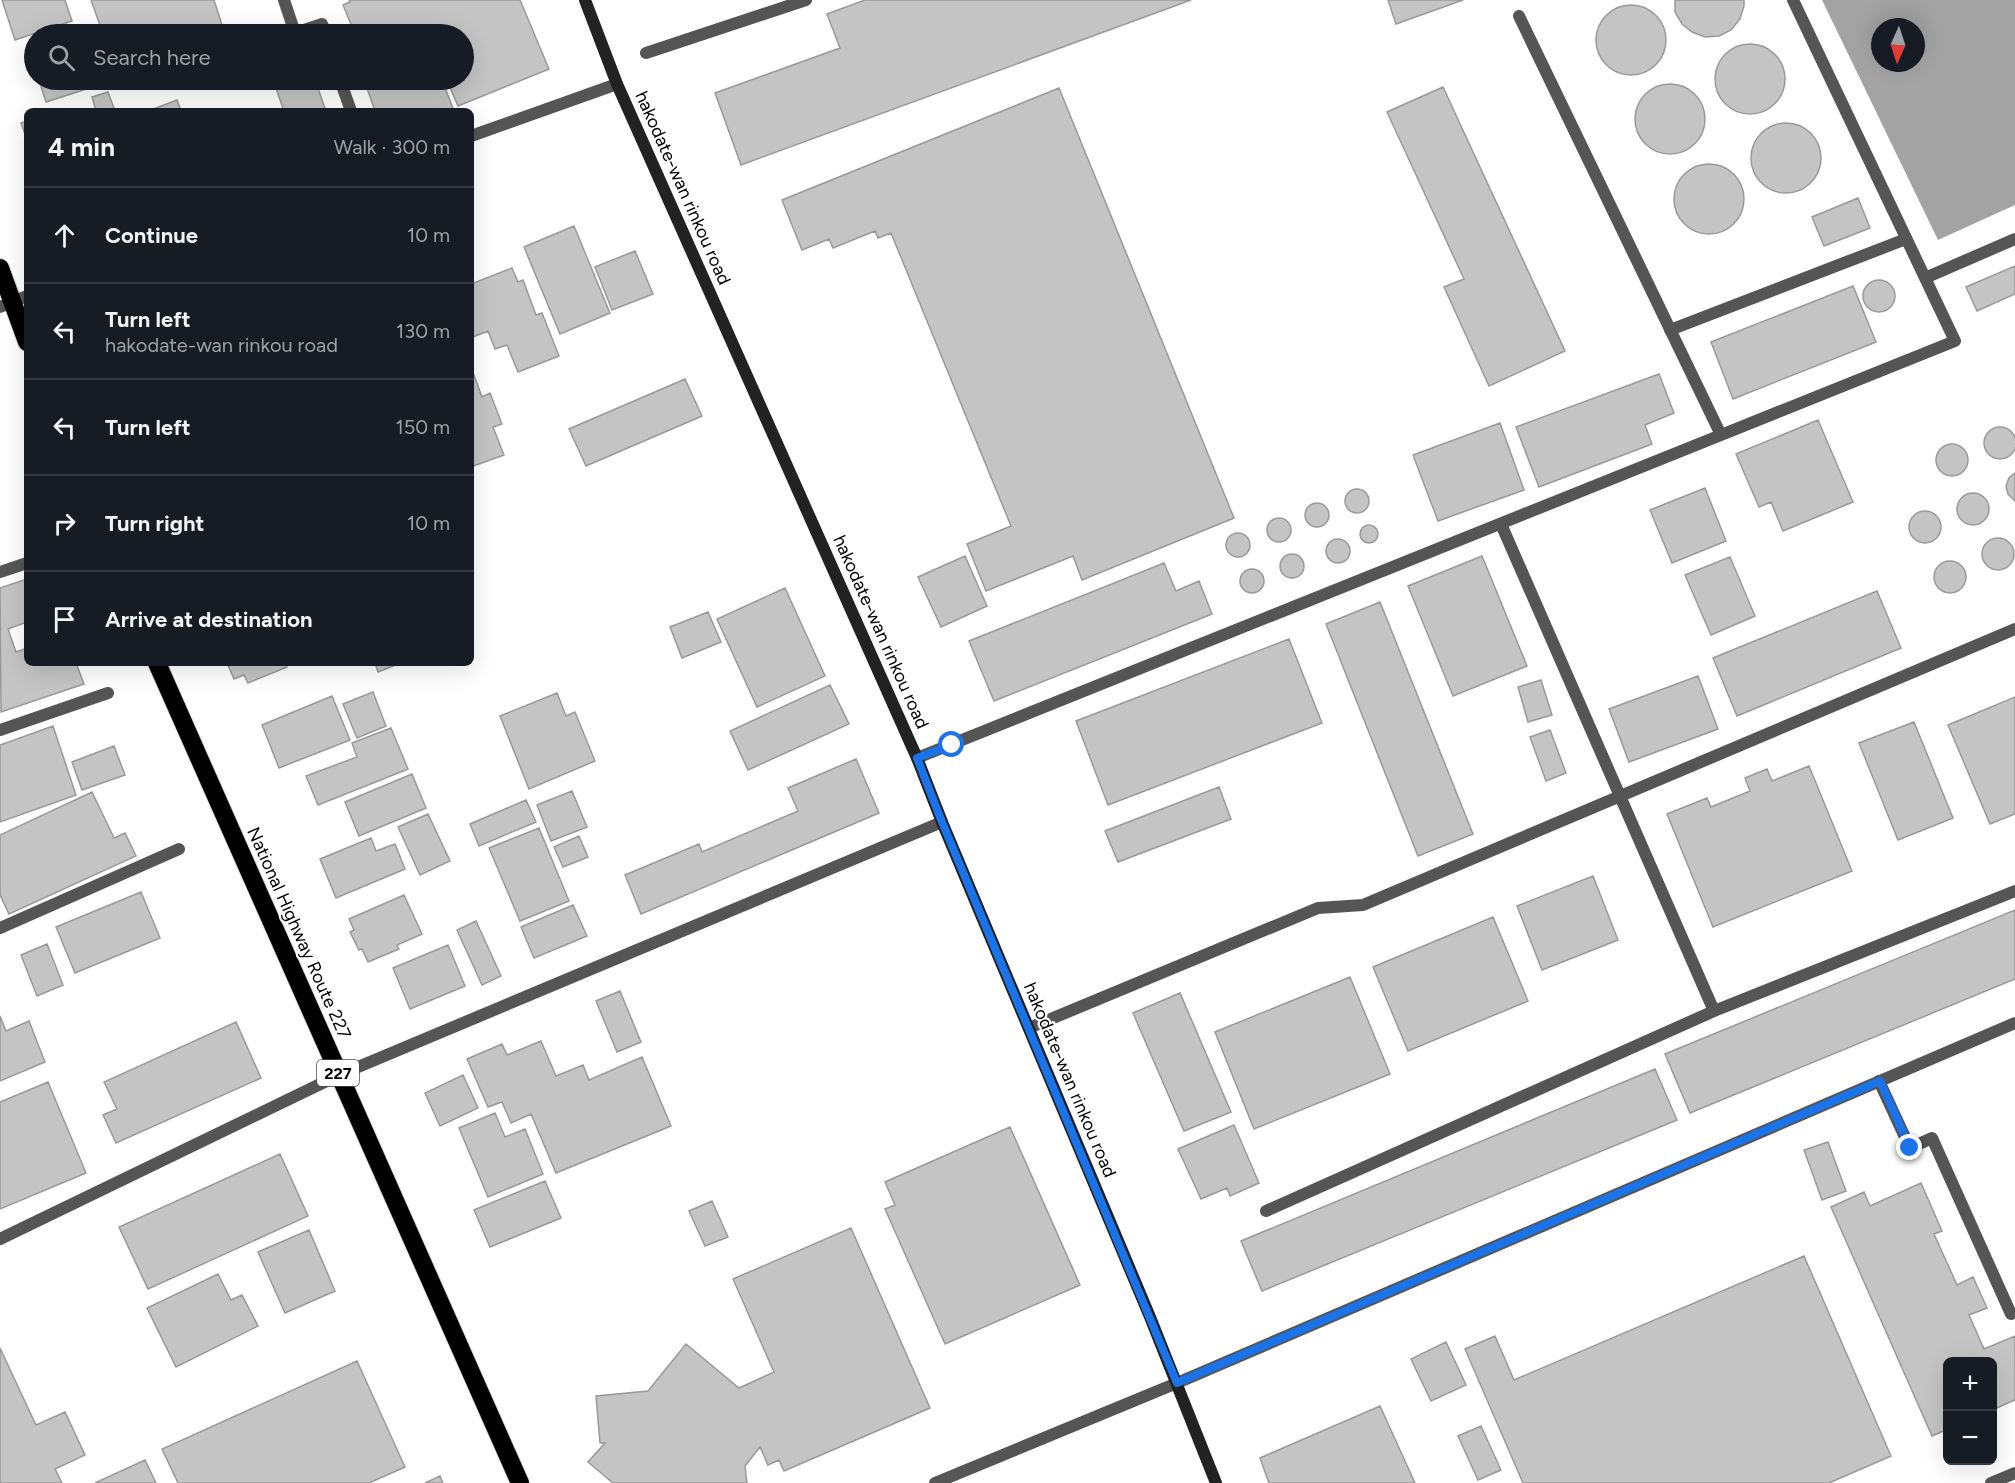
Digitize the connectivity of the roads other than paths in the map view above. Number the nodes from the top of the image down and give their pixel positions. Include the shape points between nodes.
1 (284, 0) edge
2 (585, 0) edge
3 (806, 0) edge
4 (1792, 0) edge
5 (1519, 16) dead end
6 (292, 24) edge
7 (646, 53) dead end
8 (617, 84) junction
9 (344, 90) edge
10 (350, 108) edge
11 (474, 135) edge
12 (1906, 239) junction
13 (2015, 239) edge
14 (0, 268) edge
15 (1925, 278) junction
16 (13, 302) edge
17 (1670, 330) junction
18 (24, 333) edge
19 (1721, 435) junction
20 (1501, 524) junction
21 (24, 564) edge
22 (0, 572) edge
23 (2015, 629) edge
24 (158, 666) edge
25 (108, 693) dead end
26 (0, 730) edge
27 (917, 758) junction
28 (1619, 796) junction
29 (942, 822) junction
30 (179, 849) dead end
31 (2015, 891) edge
32 (0, 928) edge
33 (1714, 1011) junction
34 (2015, 1023) edge
35 (1029, 1028) junction
36 (339, 1075) junction
37 (1880, 1081) junction
38 (1266, 1211) dead end
39 (0, 1239) edge
40 (2011, 1314) dead end
41 (1177, 1383) junction
42 (2015, 1473) edge
43 (520, 1483) edge
44 (935, 1483) edge
45 (1216, 1483) edge
46 (1990, 1483) edge

1 - 6 street
2 - 8 street, hakodate-wan rinkou road
3 - 7 street
4 - 12 street
5 - 17 street
8 - 11 street
8 - 27 street, hakodate-wan rinkou road
9 - 10 street
12 - 15 street
12 - 17 street
13 - 15 street
14 - 16 highway
15 - 19 street via 1955,340
16 - 18 highway
17 - 19 street
19 - 20 street
20 - 27 street
20 - 28 street
21 - 22 street
23 - 28 street
24 - 36 highway, National Highway Route 227 / 227
25 - 26 street
27 - 29 street, hakodate-wan rinkou road
28 - 33 street
28 - 35 street via 1363,905 1318,908
29 - 35 street, hakodate-wan rinkou road
29 - 36 street
30 - 32 street
31 - 33 street
33 - 38 street
34 - 37 street
35 - 41 street, hakodate-wan rinkou road
36 - 39 street
36 - 43 highway, National Highway Route 227 / 227
37 - 40 street via 1910,1148 1932,1138
37 - 41 street
41 - 44 street
41 - 45 street, hakodate-wan rinkou road
42 - 46 street

